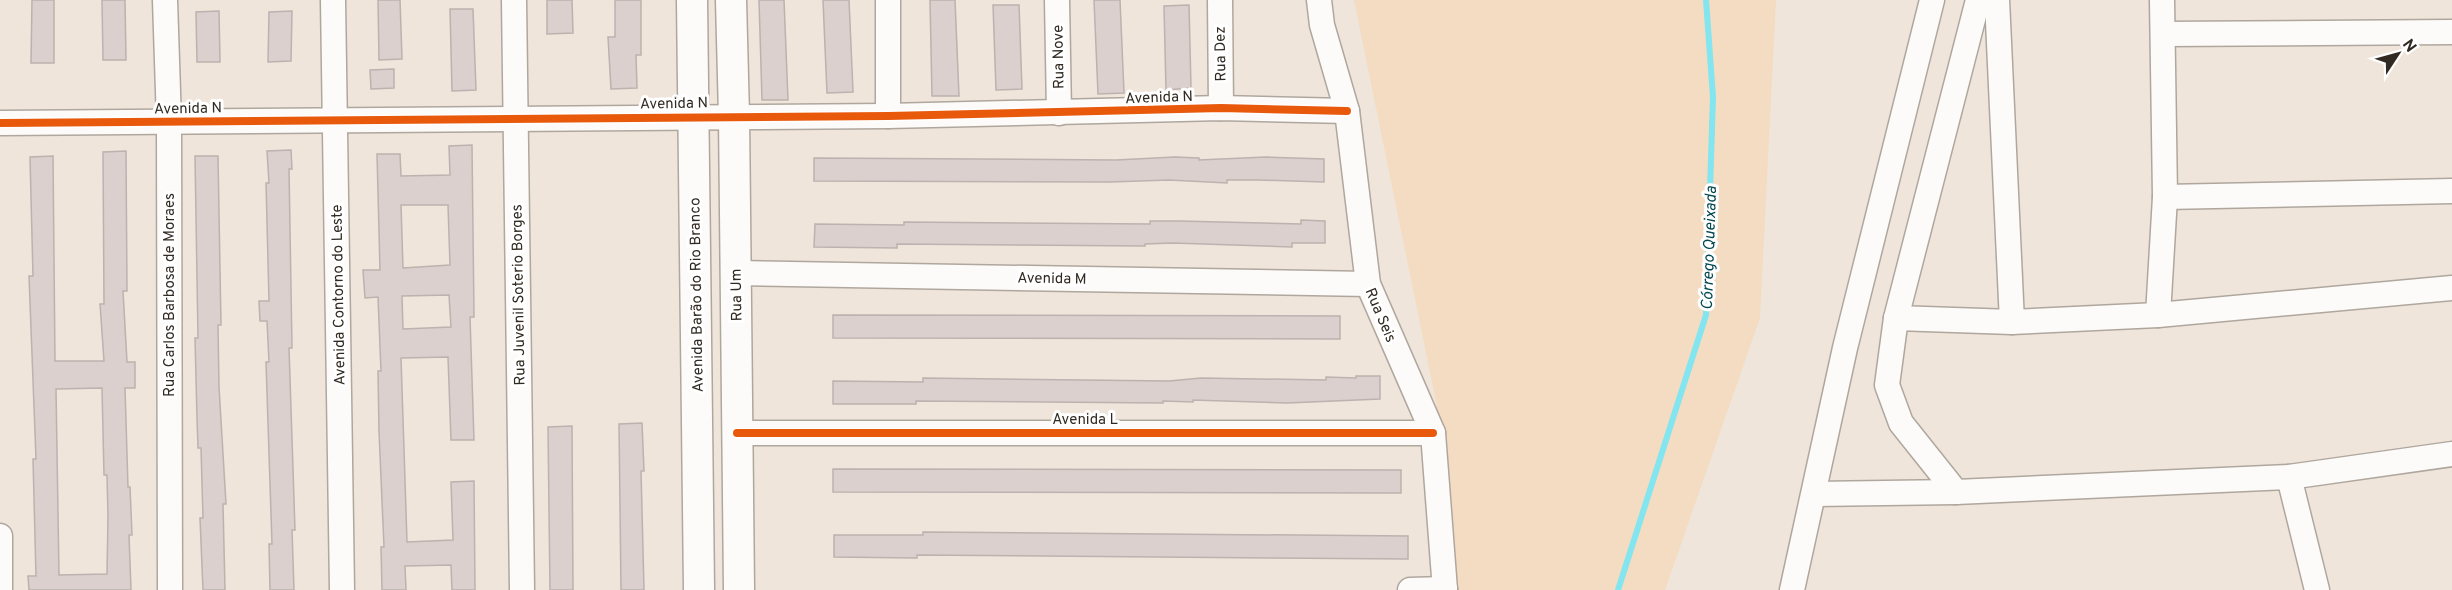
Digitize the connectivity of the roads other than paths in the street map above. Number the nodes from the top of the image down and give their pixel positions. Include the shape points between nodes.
1 (165, 0) edge
2 (333, 0) edge
3 (514, 0) edge
4 (692, 0) edge
5 (731, 0) edge
6 (888, 0) edge
7 (1057, 0) edge
8 (1220, 0) edge
9 (1319, 0) edge
10 (1932, 0) edge
11 (1978, 0) edge
12 (1997, 0) edge
13 (2162, 0) edge
14 (2452, 32) edge
15 (2163, 34) junction
16 (1221, 108) junction
17 (1347, 111) junction
18 (1059, 113) junction
19 (734, 116) junction
20 (888, 116) junction
21 (694, 117) junction
22 (515, 118) junction
23 (335, 120) junction
24 (169, 122) junction
25 (0, 123) edge
26 (2452, 191) edge
27 (2164, 197) junction
28 (736, 273) junction
29 (1368, 284) junction
30 (2452, 288) edge
31 (2158, 315) junction
32 (1896, 318) junction
33 (2012, 322) junction
34 (738, 433) junction
35 (1433, 433) junction
36 (2452, 454) edge
37 (2289, 477) junction
38 (1956, 492) junction
39 (1814, 494) junction
40 (0, 536) edge
41 (0, 590) edge
42 (170, 590) edge
43 (342, 590) edge
44 (522, 590) edge
45 (699, 590) edge
46 (739, 590) edge
47 (1410, 590) edge
48 (1445, 590) edge
49 (1791, 590) edge
50 (2317, 590) edge

1 - 24 street, Rua Carlos Barbosa de Moraes
2 - 23 street, Avenida Contorno do Leste
3 - 22 street, Rua Juvenil Soterio Borges
4 - 21 street, Avenida Barão do Rio Branco
5 - 19 street, Rua Um
6 - 20 street
7 - 18 street, Rua Nove
8 - 16 street, Rua Dez
9 - 17 street, Rua Seis via 1322,25
10 - 39 street via 1845,348
11 - 32 street
12 - 33 street
13 - 15 street
14 - 15 street
15 - 27 street
16 - 17 street, Avenida N
16 - 18 street, Avenida N
17 - 29 street, Rua Seis
18 - 20 street, Avenida N
19 - 20 street, Avenida N
19 - 21 street, Avenida N
19 - 28 street, Rua Um
21 - 22 street, Avenida N
21 - 45 street, Avenida Barão do Rio Branco
22 - 23 street, Avenida N
22 - 44 street, Rua Juvenil Soterio Borges
23 - 24 street, Avenida N
23 - 43 street, Avenida Contorno do Leste
24 - 25 street, Avenida N
24 - 42 street, Rua Carlos Barbosa de Moraes
26 - 27 street
27 - 31 street
28 - 29 street, Avenida M
28 - 34 street, Rua Um
29 - 35 street, Rua Seis
30 - 31 street
31 - 33 street
32 - 33 street
32 - 38 street via 1887,385 1901,423
34 - 35 street, Avenida L
34 - 46 street, Rua Um
35 - 48 street, Rua Seis
36 - 37 street
37 - 38 street
37 - 50 street
38 - 39 street
39 - 49 street
40 - 41 street
47 - 48 street

